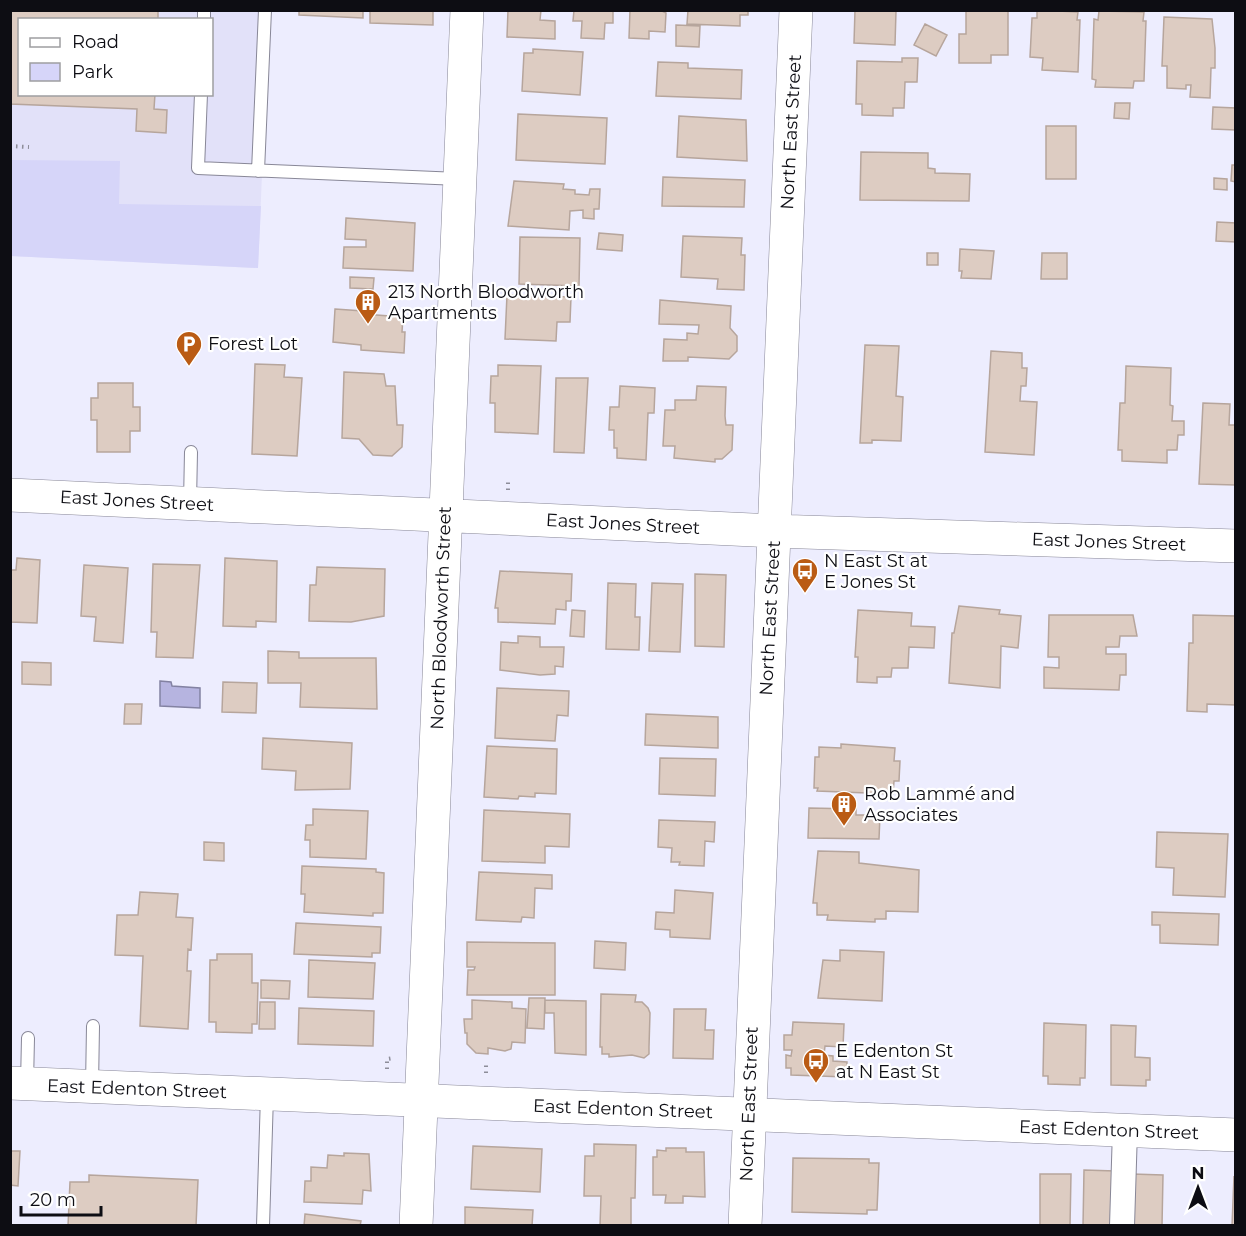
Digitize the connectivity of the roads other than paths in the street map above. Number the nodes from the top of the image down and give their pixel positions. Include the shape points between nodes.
1 (265, 10) edge
2 (467, 10) edge
3 (796, 10) edge
4 (201, 96) edge
5 (258, 171) junction
6 (460, 179) junction
7 (191, 452) dead end
8 (10, 495) edge
9 (190, 503) junction
10 (445, 515) junction
11 (773, 531) junction
12 (1236, 546) edge
13 (93, 1026) dead end
14 (28, 1038) dead end
15 (19, 1084) edge
16 (92, 1087) junction
17 (267, 1094) junction
18 (421, 1101) junction
19 (748, 1114) junction
20 (1125, 1130) junction
21 (1236, 1135) edge
22 (263, 1226) edge
23 (416, 1226) edge
24 (745, 1226) edge
25 (1122, 1226) edge

1 - 5 lane
2 - 6 street, North Bloodworth Street
3 - 11 street, North East Street
4 - 5 lane via 198,168
5 - 6 lane
6 - 10 street, North Bloodworth Street
7 - 9 lane
8 - 9 street, East Jones Street
9 - 10 street, East Jones Street
10 - 11 street, East Jones Street
10 - 18 street, North Bloodworth Street
11 - 12 street, East Jones Street
11 - 19 street, North East Street
13 - 16 lane
14 - 15 lane
15 - 16 street, East Edenton Street
16 - 17 street, East Edenton Street
17 - 18 street, East Edenton Street
17 - 22 lane
18 - 19 street, East Edenton Street
18 - 23 street, North Bloodworth Street
19 - 20 street, East Edenton Street
19 - 24 street, North East Street
20 - 21 street, East Edenton Street
20 - 25 street

